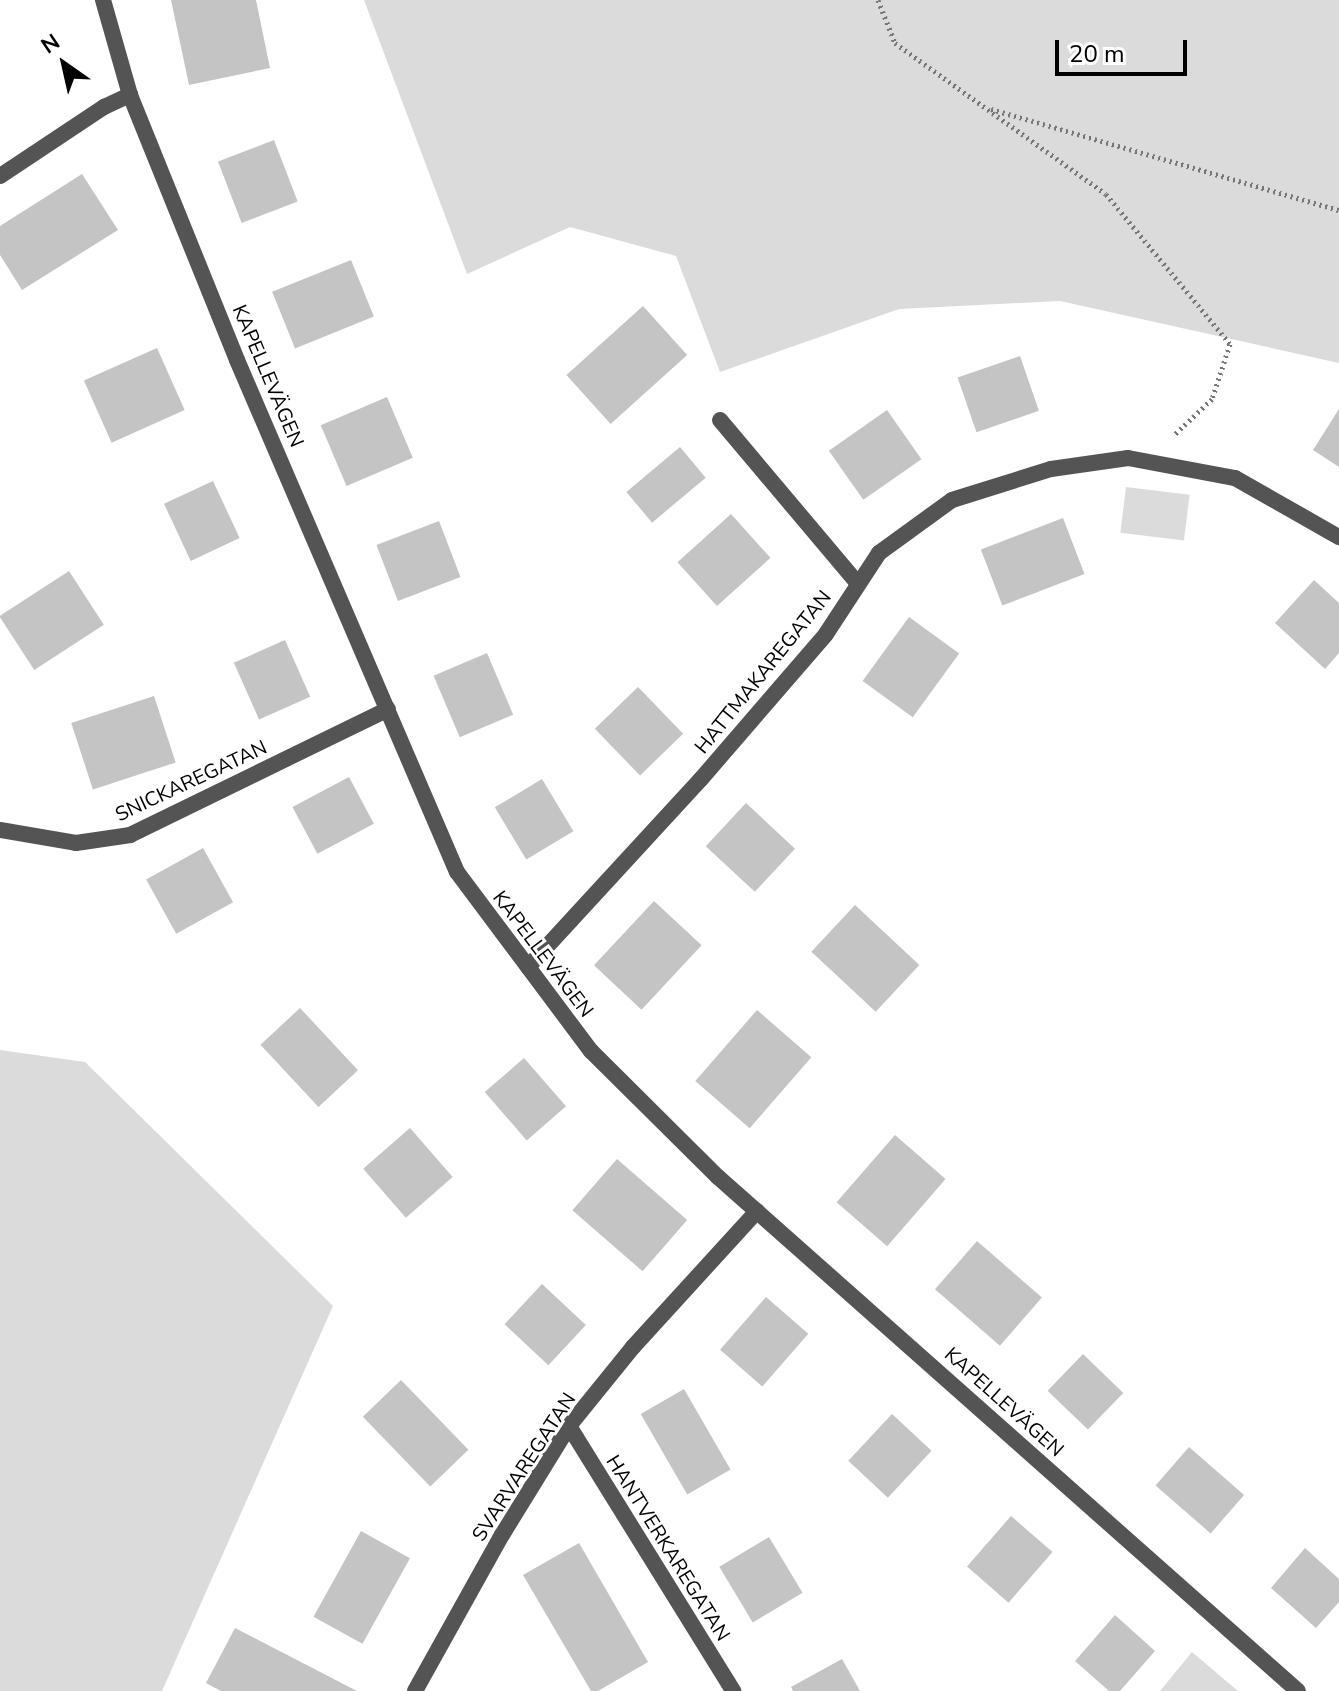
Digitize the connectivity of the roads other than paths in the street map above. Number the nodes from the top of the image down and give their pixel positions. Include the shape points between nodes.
1 (103, 0) edge
2 (130, 95) junction
3 (0, 176) edge
4 (720, 420) dead end
5 (1339, 537) edge
6 (858, 584) junction
7 (388, 709) junction
8 (0, 830) edge
9 (528, 967) junction
10 (757, 1211) junction
11 (569, 1426) junction
12 (415, 1691) edge
13 (733, 1691) edge
14 (1298, 1691) edge

1 - 2 street, KAPELLEVÄGEN
2 - 3 street
2 - 7 street, KAPELLEVÄGEN via 237,360
4 - 6 street
5 - 6 street, HATTMAKAREGATAN via 1235,478 1128,458 1051,469 952,500 879,553
6 - 9 street, HATTMAKAREGATAN via 826,634
7 - 8 street, SNICKAREGATAN via 130,835 76,843
7 - 9 street, KAPELLEVÄGEN via 457,872
9 - 10 street, KAPELLEVÄGEN via 591,1051
10 - 11 street, SVARVAREGATAN
10 - 14 street, KAPELLEVÄGEN
11 - 12 street, SVARVAREGATAN
11 - 13 street, HANTVERKAREGATAN

